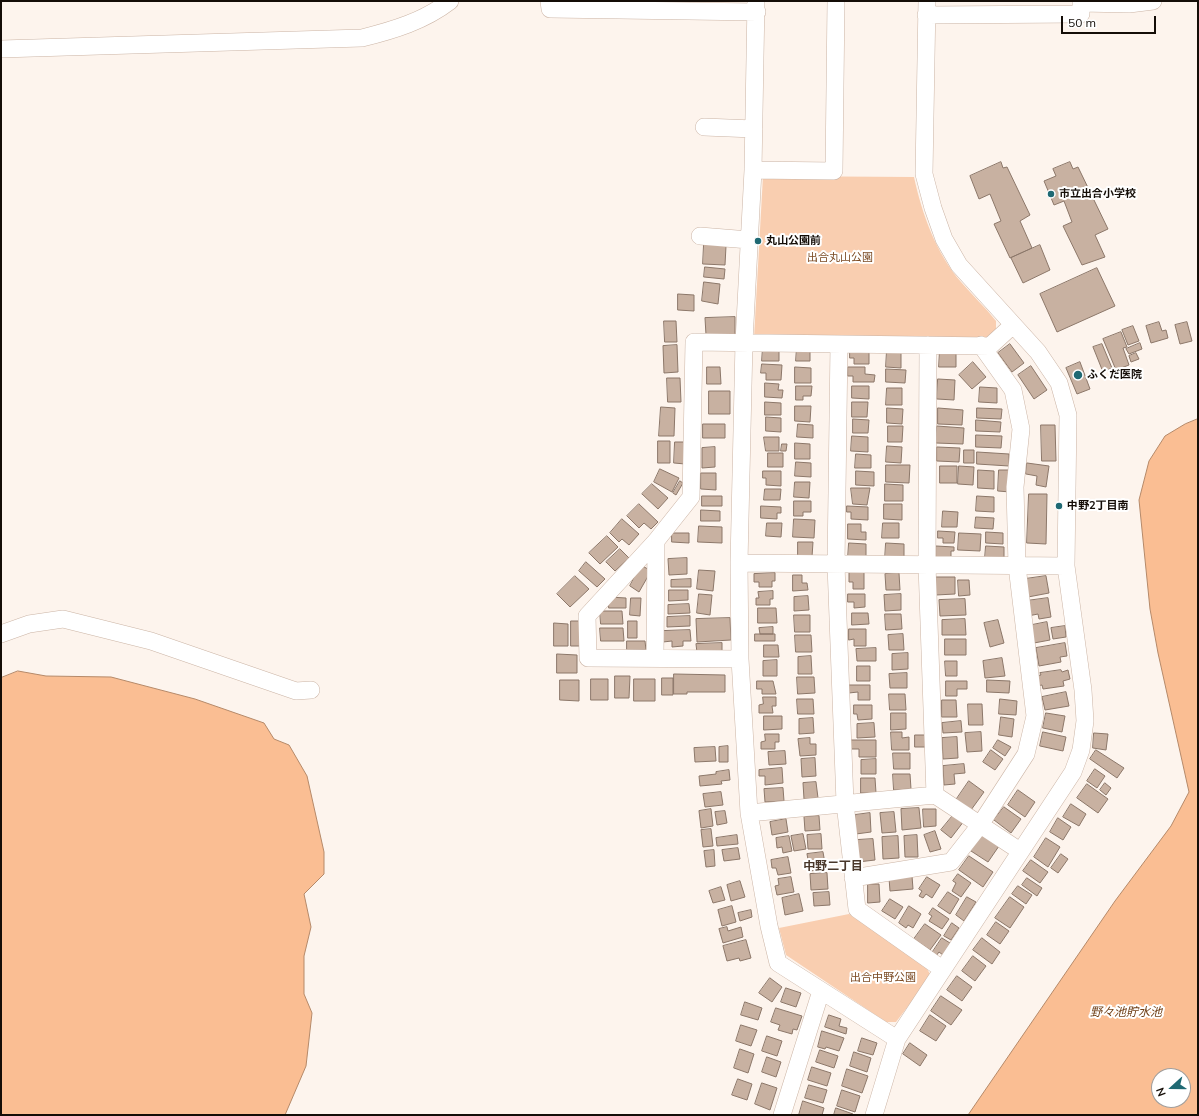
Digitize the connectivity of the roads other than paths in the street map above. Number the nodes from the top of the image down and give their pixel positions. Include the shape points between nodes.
1 (450, 1) edge
2 (549, 1) edge
3 (836, 1) edge
4 (1153, 1) edge
5 (1081, 2) edge
6 (662, 6) edge
7 (756, 7) edge
8 (927, 8) edge
9 (1, 49) edge
10 (704, 127) dead end
11 (754, 129) junction
12 (753, 170) junction
13 (700, 236) dead end
14 (749, 240) junction
15 (1012, 324) junction
16 (744, 342) junction
17 (839, 344) junction
18 (928, 345) junction
19 (981, 345) junction
20 (656, 541) junction
21 (739, 563) junction
22 (836, 565) junction
23 (927, 565) junction
24 (1017, 566) junction
25 (1066, 566) junction
26 (1, 634) edge
27 (655, 658) junction
28 (740, 659) junction
29 (312, 690) dead end
30 (935, 795) junction
31 (845, 803) junction
32 (749, 813) junction
33 (980, 824) junction
34 (1020, 851) junction
35 (853, 878) junction
36 (942, 969) junction
37 (822, 991) junction
38 (897, 1039) junction
39 (782, 1115) edge
40 (874, 1115) edge

1 - 9 street via 436,12 397,30 362,38
2 - 6 street via 550,9
3 - 12 street via 834,171
4 - 5 street via 1129,4
5 - 8 street via 1081,14
6 - 7 street
7 - 11 street
8 - 15 street via 924,174 933,208 944,239 959,265
10 - 11 street
11 - 12 street
12 - 14 street
13 - 14 street
14 - 16 street
15 - 19 street via 990,346
15 - 25 street via 1038,352 1059,383 1068,415
16 - 17 street
16 - 20 street via 694,342 691,497
16 - 21 street
17 - 18 street
17 - 22 street
18 - 19 street
18 - 23 street
19 - 24 street via 1013,390 1021,429 1015,487
20 - 27 street
20 - 27 street via 587,616 588,658
21 - 22 street
21 - 28 street
22 - 23 street
22 - 31 street
23 - 24 street
23 - 30 street
24 - 25 street
24 - 33 street via 1035,716 1026,754
25 - 34 street via 1083,690 1085,721 1081,750 1073,772
26 - 29 street via 29,624 63,619 151,641 296,691
27 - 28 street
28 - 32 street
30 - 31 street
30 - 33 street
31 - 32 street
31 - 35 street
32 - 37 street via 778,963
33 - 34 street
33 - 35 street via 951,862
34 - 36 street
35 - 36 street via 857,909
36 - 38 street
37 - 38 street
37 - 39 street
38 - 40 street

